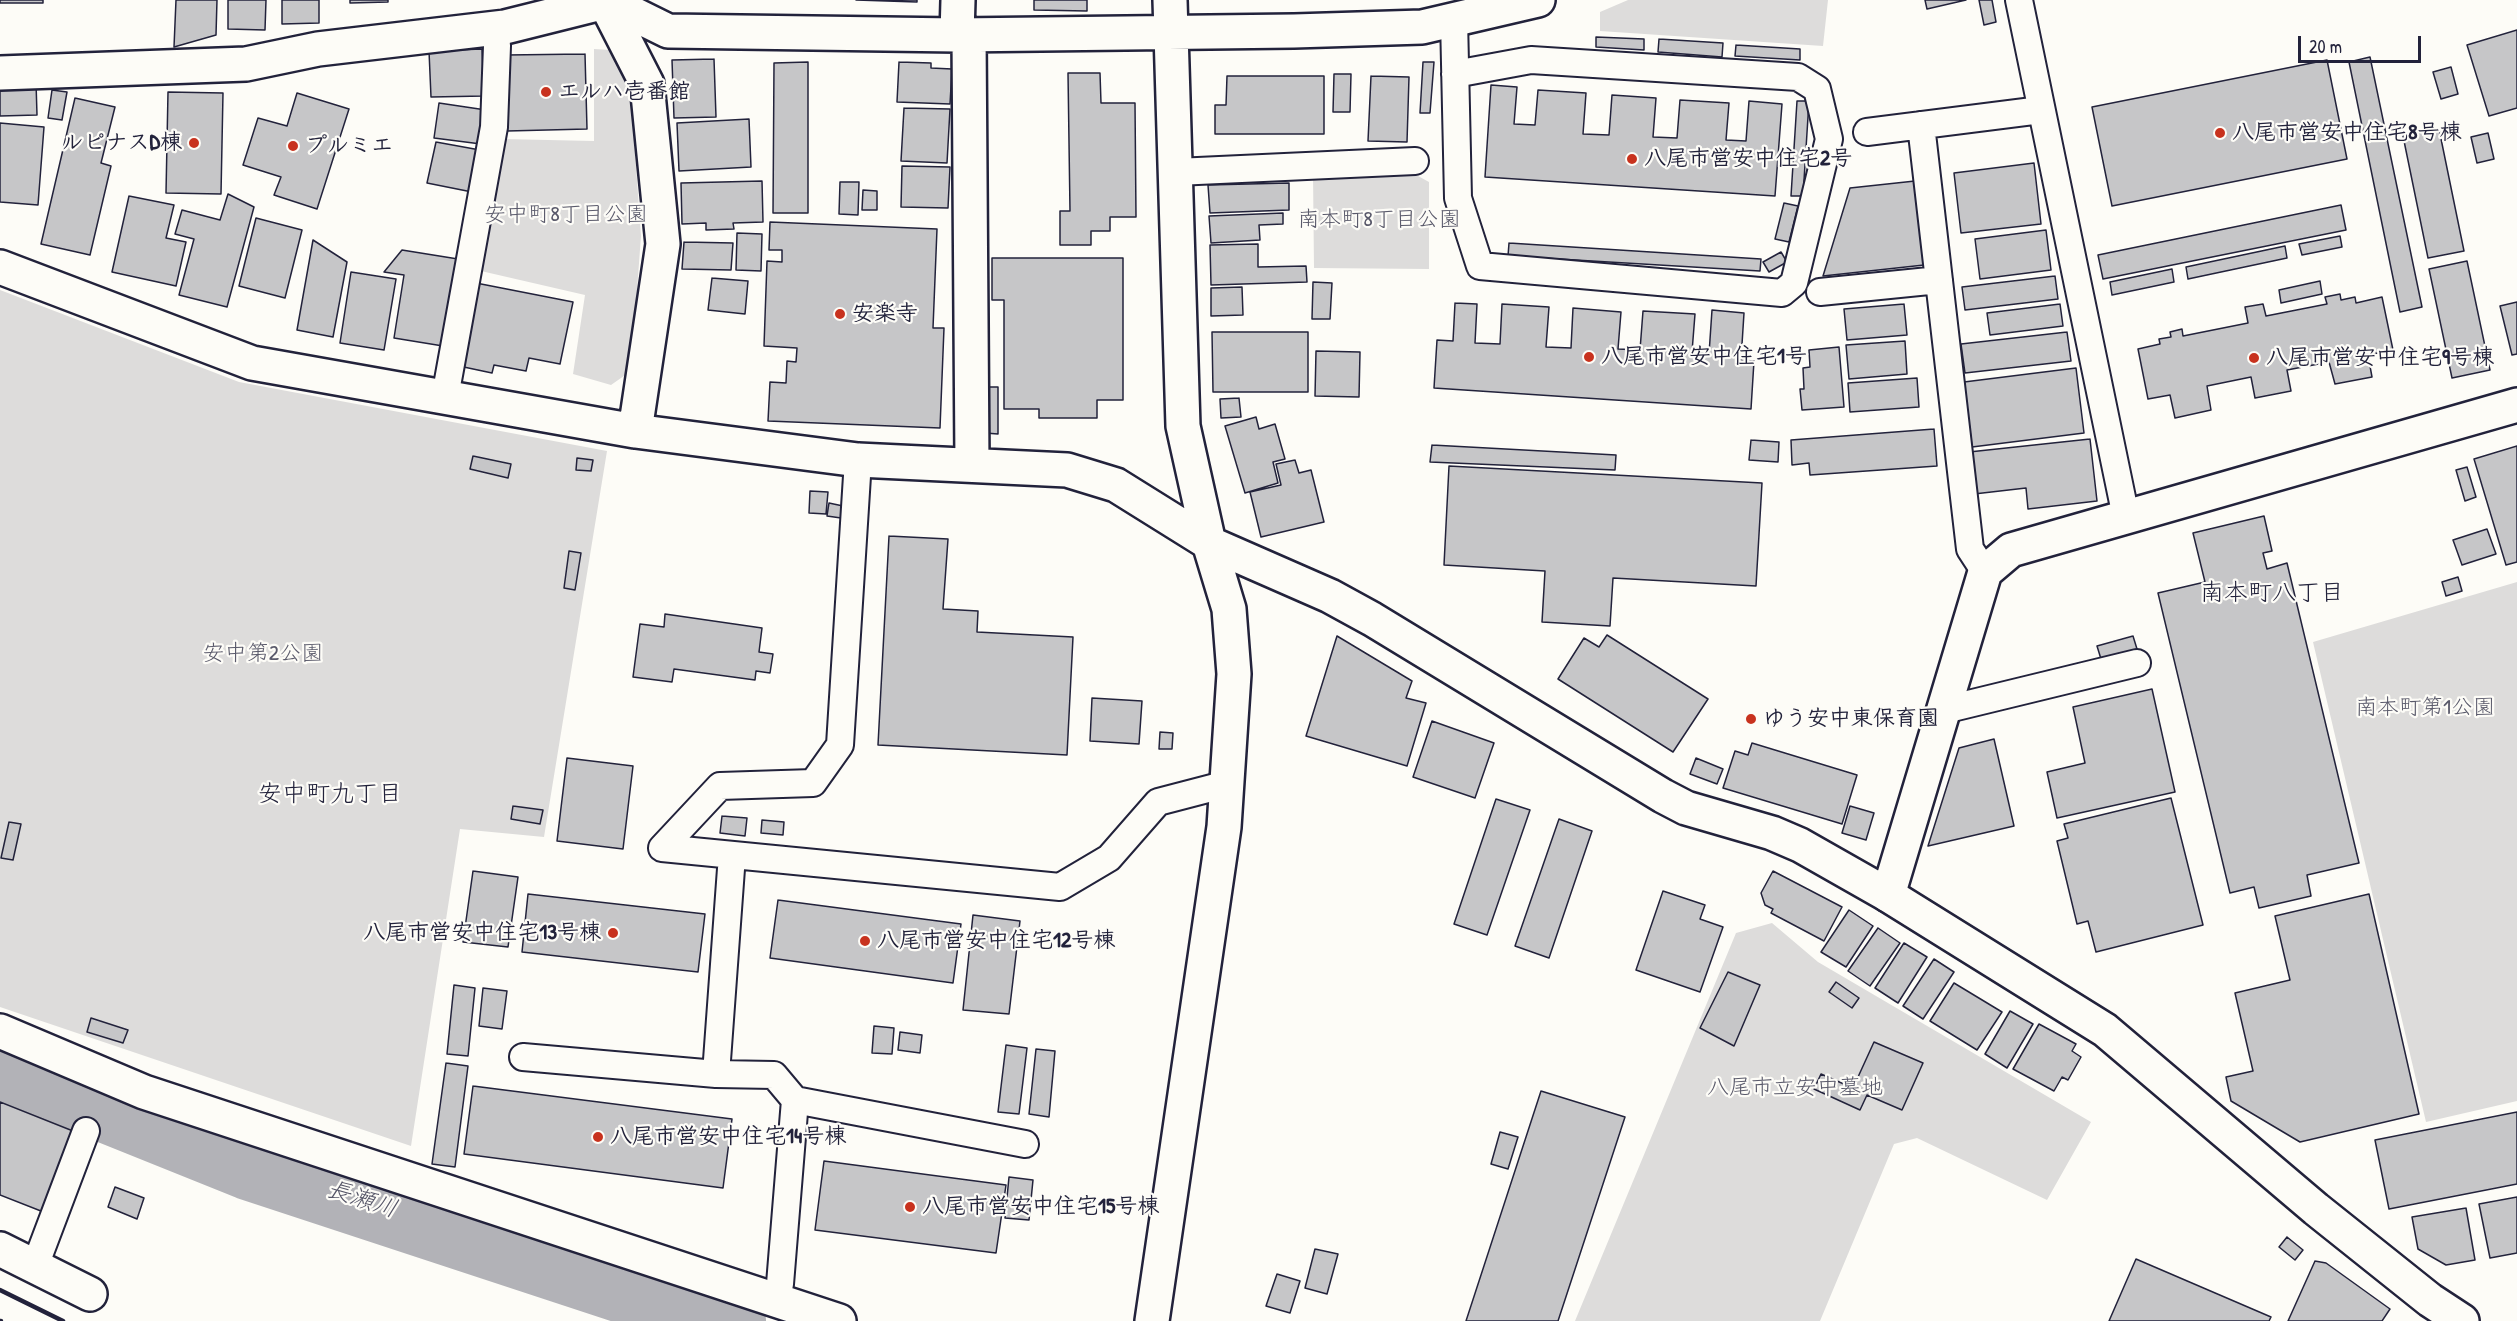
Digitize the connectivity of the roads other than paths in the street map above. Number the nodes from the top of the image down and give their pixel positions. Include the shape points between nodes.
1 (958, 0) edge
2 (1170, 0) edge
3 (1538, 0) edge
4 (2019, 0) edge
5 (605, 1) edge
6 (1454, 19) junction
7 (495, 28) junction
8 (1172, 33) junction
9 (963, 35) junction
10 (0, 73) edge
11 (1455, 74) junction
12 (2041, 110) junction
13 (1922, 125) junction
14 (1867, 132) dead end
15 (1415, 161) dead end
16 (1176, 172) junction
17 (0, 267) edge
18 (1939, 280) junction
19 (1820, 292) dead end
20 (445, 397) junction
21 (2517, 405) edge
22 (635, 431) junction
23 (858, 460) junction
24 (972, 465) junction
25 (2126, 517) junction
26 (1209, 543) junction
27 (1985, 573) junction
28 (2137, 663) dead end
29 (1944, 710) junction
30 (1227, 784) junction
31 (732, 855) junction
32 (1888, 895) junction
33 (0, 1031) edge
34 (523, 1057) dead end
35 (716, 1074) junction
36 (795, 1100) junction
37 (86, 1131) dead end
38 (1025, 1144) dead end
39 (0, 1249) edge
40 (35, 1266) junction
41 (780, 1284) dead end
42 (90, 1294) dead end
43 (839, 1321) edge
44 (1152, 1321) edge
45 (2462, 1321) edge

1 - 9 street
2 - 8 street
3 - 6 street
4 - 12 lane
5 - 7 street
5 - 9 street via 668,31
5 - 22 street via 647,84 663,244
6 - 8 street via 1422,27
6 - 11 lane
7 - 10 street via 318,49 246,64
7 - 20 lane via 494,127
8 - 9 street
8 - 16 street
9 - 24 street
11 - 11 lane via 1458,198 1479,266 1782,293 1794,283 1828,139 1817,89 1798,77 1531,60
12 - 13 lane
12 - 25 lane
13 - 14 lane
13 - 18 lane
15 - 16 lane
16 - 26 street via 1183,426
17 - 20 street via 252,363
18 - 19 lane
18 - 27 lane via 1970,549
20 - 22 street
21 - 25 street
22 - 23 street
23 - 24 street
23 - 31 lane via 840,745 813,783 720,786 662,849
24 - 26 street via 1067,470 1116,484
25 - 27 street via 2011,550
26 - 30 street via 1229,609 1234,674
26 - 32 street via 1330,596 1372,619 1686,808 1781,837
27 - 29 street
28 - 29 lane
29 - 32 street
30 - 31 lane via 1158,802 1109,858 1060,887
30 - 44 street
31 - 35 lane
32 - 45 street via 2105,1030 2316,1209
33 - 43 street via 144,1092
34 - 35 lane
35 - 36 lane via 774,1076
36 - 38 lane
36 - 41 lane
37 - 40 lane
39 - 40 street
40 - 42 street

